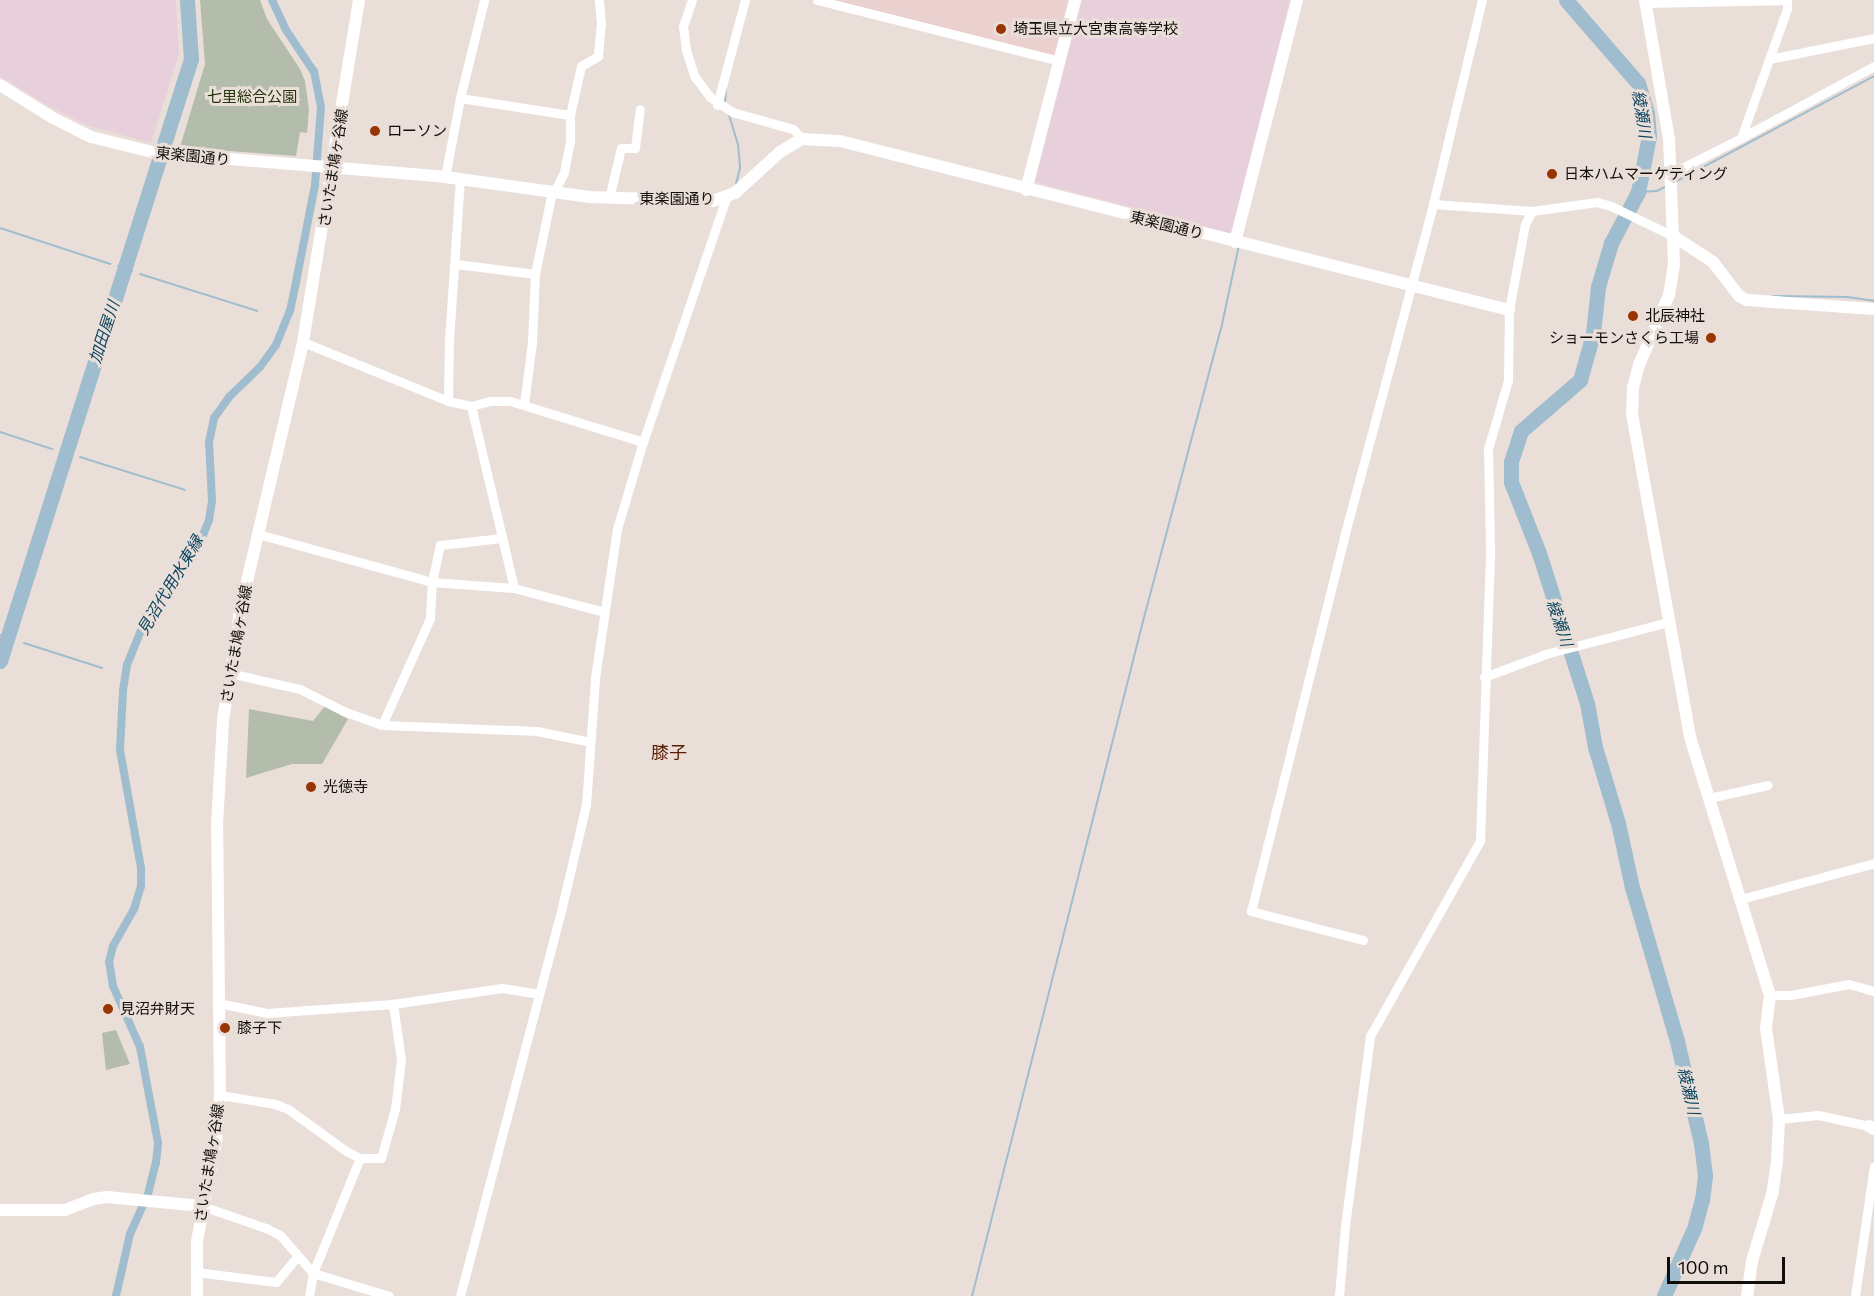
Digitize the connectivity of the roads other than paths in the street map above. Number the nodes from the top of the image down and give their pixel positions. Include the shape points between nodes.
1 (359, 0) edge
2 (484, 0) edge
3 (599, 0) edge
4 (692, 0) edge
5 (745, 0) edge
6 (817, 0) edge
7 (1075, 0) edge
8 (1297, 0) edge
9 (1482, 0) edge
10 (1787, 0) edge
11 (1645, 1) edge
12 (1874, 38) edge
13 (1769, 59) junction
14 (1059, 61) junction
15 (1874, 66) edge
16 (0, 85) edge
17 (460, 98) junction
18 (717, 105) junction
19 (640, 109) dead end
20 (570, 115) junction
21 (1741, 138) junction
22 (802, 139) junction
23 (330, 168) junction
24 (1672, 175) junction
25 (446, 177) junction
26 (460, 178) junction
27 (1026, 190) junction
28 (553, 192) junction
29 (609, 198) junction
30 (726, 198) junction
31 (1433, 204) junction
32 (1532, 211) junction
33 (1675, 237) junction
34 (1235, 242) junction
35 (456, 264) junction
36 (535, 274) junction
37 (1409, 286) junction
38 (1874, 309) edge
39 (1509, 310) junction
40 (303, 342) junction
41 (448, 401) junction
42 (524, 404) junction
43 (471, 406) junction
44 (643, 442) junction
45 (258, 534) junction
46 (502, 538) junction
47 (432, 582) junction
48 (514, 588) junction
49 (604, 612) junction
50 (1669, 622) junction
51 (230, 673) junction
52 (1484, 676) junction
53 (382, 725) junction
54 (590, 742) junction
55 (1768, 785) dead end
56 (1709, 798) junction
57 (1874, 863) edge
58 (1742, 899) junction
59 (1363, 940) dead end
60 (1874, 991) edge
61 (539, 994) junction
62 (1770, 995) junction
63 (218, 1003) junction
64 (393, 1004) junction
65 (220, 1095) junction
66 (1779, 1119) junction
67 (1871, 1128) edge
68 (360, 1158) junction
69 (1874, 1166) edge
70 (202, 1206) junction
71 (0, 1210) edge
72 (297, 1257) junction
73 (196, 1272) junction
74 (313, 1272) junction
75 (196, 1296) edge
76 (309, 1296) edge
77 (389, 1296) edge
78 (460, 1296) edge
79 (1339, 1296) edge
80 (1747, 1296) edge
81 (1855, 1296) edge

1 - 23 street, さいたま鳩ヶ谷線
2 - 17 street
3 - 20 street via 602,24 598,56 581,66
4 - 18 street via 683,26 686,50 695,78
5 - 18 street
6 - 14 street
7 - 14 street
8 - 34 street
9 - 31 street
10 - 11 street
10 - 13 street
11 - 24 street
12 - 13 street
13 - 21 street
14 - 27 street
15 - 21 street
16 - 23 street, 東楽園通り via 61,123 91,136 156,153
17 - 20 street
17 - 25 street
18 - 22 street via 793,129
19 - 29 street via 636,148 621,148
20 - 28 street via 564,172
21 - 24 street
22 - 27 street, 東楽園通り via 840,141
22 - 30 street, 東楽園通り via 780,152
23 - 25 street, 東楽園通り
23 - 40 street, さいたま鳩ヶ谷線
24 - 33 street
25 - 26 street, 東楽園通り
26 - 28 street, 東楽園通り
26 - 35 street
27 - 34 street, 東楽園通り
28 - 29 street, 東楽園通り
28 - 36 street
29 - 30 street, 東楽園通り via 698,202
30 - 44 street
31 - 32 street
31 - 37 street
32 - 33 street via 1597,202
32 - 39 street via 1525,224
33 - 38 street via 1713,262 1739,296 1747,300
33 - 50 street via 1669,295 1639,365 1632,414
34 - 37 street, 東楽園通り
35 - 36 street
35 - 41 street
36 - 42 street
37 - 39 street, 東楽園通り
37 - 59 street via 1251,911
39 - 52 street via 1508,380 1488,449 1490,549
40 - 41 street
40 - 45 street, さいたま鳩ヶ谷線
41 - 43 street
42 - 43 street via 490,401
42 - 44 street
43 - 46 street
44 - 49 street via 617,529
45 - 47 street
45 - 51 street, さいたま鳩ヶ谷線
46 - 47 street via 440,545
46 - 48 street
47 - 48 street
47 - 53 street via 430,618
48 - 49 street
49 - 54 street
50 - 52 street via 1549,653
50 - 56 street via 1690,737
51 - 53 street via 300,689
51 - 63 street, さいたま鳩ヶ谷線 via 218,776
52 - 79 street via 1480,841 1370,1036
53 - 54 street via 537,731
54 - 61 street via 586,805
55 - 56 street
56 - 58 street
57 - 58 street
58 - 62 street
60 - 62 street via 1849,984
61 - 64 street via 502,988
61 - 78 street
62 - 66 street via 1766,1028
63 - 64 street via 267,1013
63 - 65 street, さいたま鳩ヶ谷線
64 - 68 street via 401,1060 392,1125 381,1158
65 - 68 street via 288,1109
65 - 70 street, さいたま鳩ヶ谷線 via 216,1141
66 - 67 street via 1818,1115
66 - 80 street via 1773,1191 1752,1261
68 - 74 street
69 - 81 street
70 - 71 street via 137,1198 94,1199 65,1210
70 - 72 street via 280,1235
70 - 73 street, さいたま鳩ヶ谷線
72 - 73 street via 276,1282
72 - 74 street
73 - 75 street, さいたま鳩ヶ谷線
74 - 76 street
74 - 77 street

